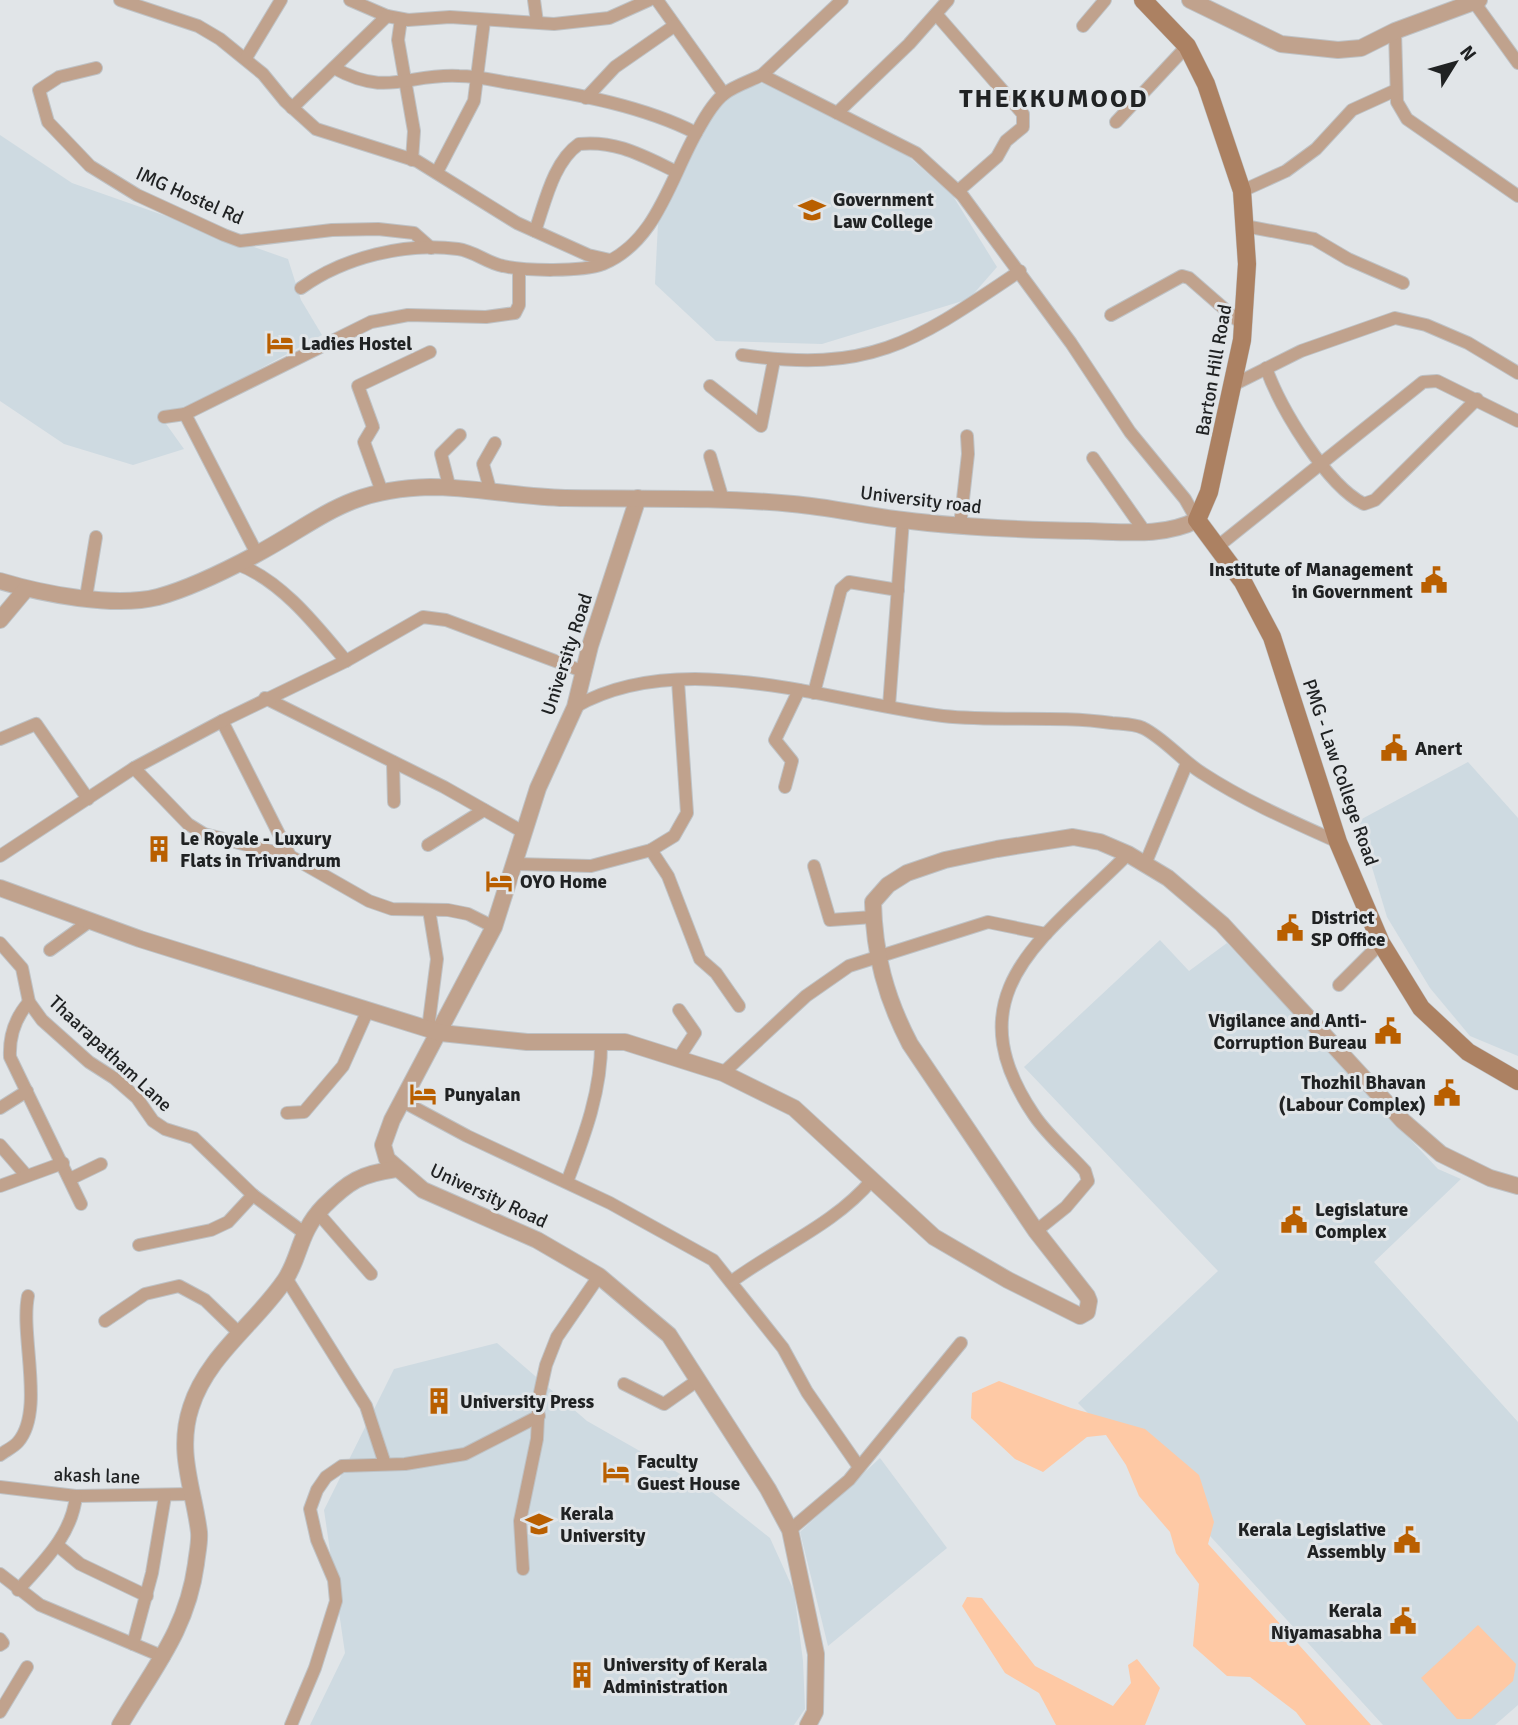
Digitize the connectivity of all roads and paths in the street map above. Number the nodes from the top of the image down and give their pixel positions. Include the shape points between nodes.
1 (120, 0) edge
2 (281, 0) edge
3 (349, 0) edge
4 (534, 0) edge
5 (649, 0) edge
6 (657, 0) edge
7 (842, 0) edge
8 (948, 0) edge
9 (1105, 0) edge
10 (1143, 0) edge
11 (1190, 0) edge
12 (1476, 1) edge
13 (936, 14) junction
14 (387, 16) junction
15 (401, 19) junction
16 (484, 21) junction
17 (537, 23) junction
18 (674, 26) junction
19 (1083, 26) dead end
20 (1395, 31) junction
21 (1187, 46) junction
22 (246, 58) junction
23 (1518, 62) edge
24 (96, 68) dead end
25 (334, 68) junction
26 (762, 75) junction
27 (478, 77) junction
28 (407, 83) junction
29 (1396, 90) junction
30 (724, 94) junction
31 (586, 98) junction
32 (292, 108) junction
33 (837, 113) junction
34 (1116, 122) dead end
35 (696, 133) junction
36 (412, 160) junction
37 (437, 172) junction
38 (675, 172) junction
39 (958, 191) junction
40 (1242, 191) junction
41 (1518, 196) edge
42 (1245, 226) junction
43 (535, 231) junction
44 (431, 248) junction
45 (610, 260) junction
46 (519, 269) junction
47 (1020, 271) junction
48 (1403, 283) dead end
49 (301, 288) dead end
50 (1111, 314) dead end
51 (1244, 326) junction
52 (430, 352) dead end
53 (742, 355) dead end
54 (774, 360) junction
55 (1266, 368) junction
56 (1518, 373) edge
57 (1235, 384) junction
58 (710, 386) dead end
59 (1477, 400) junction
60 (186, 414) junction
61 (164, 417) dead end
62 (1518, 421) edge
63 (460, 435) dead end
64 (967, 436) dead end
65 (495, 443) dead end
66 (710, 456) dead end
67 (1093, 458) dead end
68 (1322, 466) junction
69 (450, 489) junction
70 (382, 492) junction
71 (491, 493) junction
72 (638, 498) junction
73 (723, 500) junction
74 (903, 520) junction
75 (1197, 520) junction
76 (960, 526) junction
77 (1145, 532) junction
78 (96, 537) dead end
79 (1217, 547) junction
80 (257, 554) junction
81 (237, 564) junction
82 (0, 581) edge
83 (26, 589) junction
84 (898, 590) junction
85 (86, 597) junction
86 (0, 620) edge
87 (346, 661) junction
88 (582, 671) junction
89 (678, 681) junction
90 (799, 690) junction
91 (814, 693) junction
92 (265, 698) junction
93 (889, 706) junction
94 (575, 707) junction
95 (222, 721) junction
96 (0, 739) edge
97 (393, 762) junction
98 (1187, 764) junction
99 (134, 768) junction
100 (785, 787) dead end
101 (88, 799) junction
102 (394, 802) dead end
103 (484, 810) junction
104 (525, 833) junction
105 (1338, 842) junction
106 (428, 845) dead end
107 (651, 850) junction
108 (1128, 854) junction
109 (0, 856) edge
110 (290, 856) junction
111 (1146, 862) junction
112 (516, 863) junction
113 (814, 866) dead end
114 (0, 888) edge
115 (429, 910) junction
116 (873, 917) junction
117 (90, 921) junction
118 (494, 927) junction
119 (1046, 934) junction
120 (0, 943) edge
121 (1381, 943) junction
122 (50, 950) dead end
123 (878, 959) junction
124 (1339, 985) dead end
125 (29, 1002) junction
126 (739, 1006) dead end
127 (679, 1010) dead end
128 (367, 1012) junction
129 (434, 1031) junction
130 (601, 1041) junction
131 (678, 1059) junction
132 (723, 1073) junction
133 (1518, 1081) edge
134 (27, 1091) junction
135 (402, 1101) junction
136 (0, 1108) edge
137 (287, 1113) dead end
138 (0, 1145) edge
139 (383, 1145) junction
140 (63, 1163) junction
141 (101, 1164) dead end
142 (396, 1169) junction
143 (362, 1174) junction
144 (26, 1175) junction
145 (70, 1180) junction
146 (872, 1180) junction
147 (567, 1182) junction
148 (1517, 1183) edge
149 (0, 1186) edge
150 (254, 1195) junction
151 (81, 1204) dead end
152 (318, 1213) junction
153 (1036, 1231) junction
154 (303, 1232) junction
155 (139, 1245) dead end
156 (371, 1274) dead end
157 (599, 1276) junction
158 (286, 1278) junction
159 (731, 1282) junction
160 (29, 1296) dead end
161 (105, 1321) dead end
162 (239, 1333) junction
163 (961, 1343) dead end
164 (698, 1380) junction
165 (624, 1384) dead end
166 (539, 1416) junction
167 (0, 1455) edge
168 (385, 1464) junction
169 (859, 1467) junction
170 (0, 1487) edge
171 (192, 1494) junction
172 (76, 1496) junction
173 (165, 1496) junction
174 (790, 1530) junction
175 (57, 1545) junction
176 (523, 1569) dead end
177 (0, 1574) edge
178 (18, 1590) junction
179 (147, 1596) junction
180 (0, 1639) edge
181 (133, 1644) junction
182 (0, 1645) edge
183 (164, 1657) junction
184 (27, 1667) dead end
185 (0, 1712) edge
186 (120, 1725) edge
187 (291, 1725) edge
188 (808, 1725) edge

1 - 22 street via 198,26
2 - 22 street
3 - 14 street
4 - 17 street
5 - 17 street via 609,18
6 - 18 street
7 - 26 street
8 - 13 street
9 - 19 street
10 - 21 main road, Barton Hill Road
11 - 20 street via 1281,44 1361,48
12 - 20 street
12 - 23 street
13 - 33 street
13 - 39 street via 1023,114 1023,127 1006,141 998,157
14 - 15 street
14 - 25 street
15 - 16 street
15 - 28 street via 398,40
16 - 17 street
16 - 27 street
18 - 30 street
18 - 31 street via 615,67
20 - 29 street
21 - 34 street
21 - 40 main road, Barton Hill Road via 1206,84
22 - 32 street
24 - 44 street, IMG Hostel Rd via 59,77 39,90 48,122 90,166 137,195 240,241 378,229 414,233
25 - 28 street via 368,82
25 - 32 street
26 - 30 street
26 - 33 street
27 - 28 street via 455,75
27 - 31 street
27 - 37 street via 469,113
28 - 36 street via 414,131
29 - 40 street via 1352,110 1316,149 1286,171
29 - 41 street via 1407,119
30 - 35 street
31 - 35 street via 660,116
32 - 36 street via 316,129
33 - 39 street via 916,153
35 - 38 street
36 - 37 street
37 - 43 street
38 - 43 street via 629,149 579,144 558,171
38 - 45 street via 640,239
39 - 47 street
40 - 42 main road, Barton Hill Road
42 - 48 street via 1314,239
42 - 51 main road, Barton Hill Road
43 - 45 street
44 - 46 street via 461,249
44 - 49 street via 400,249 366,258
45 - 46 street via 599,265
46 - 60 street via 519,305 514,313 408,315 371,322
47 - 54 street via 960,312 898,346 809,362
47 - 75 street via 1130,432
50 - 51 street via 1182,276
51 - 57 main road, Barton Hill Road
52 - 70 street via 358,386 373,427 364,442
53 - 54 street
54 - 58 street via 761,426
55 - 56 street via 1395,318 1468,343
55 - 57 street
55 - 68 street via 1276,398
57 - 75 main road, Barton Hill Road via 1209,492
59 - 62 street
59 - 68 street via 1437,381 1423,382
59 - 68 street via 1370,503 1353,497
60 - 61 street
60 - 80 street
63 - 69 street via 441,454
64 - 76 street
65 - 71 street via 483,464
66 - 73 street
67 - 77 street
68 - 79 street
69 - 70 street, University road
69 - 71 street, University road
70 - 80 street, University road via 341,503
71 - 72 street, University road
72 - 73 street, University road
72 - 88 street, University Road
73 - 74 street, University road via 824,507
74 - 76 street, University road
74 - 84 street
75 - 77 street, University road via 1180,529
75 - 79 main road, PMG - Law College Road
76 - 77 street, University road
78 - 85 street
79 - 105 main road, PMG - Law College Road via 1243,582 1272,637
80 - 81 street, University road
81 - 85 street, University road via 157,597
81 - 87 street via 277,588
82 - 83 street, University road
83 - 85 street, University road
83 - 86 street
84 - 91 street via 849,582 841,589
84 - 93 street
87 - 88 street via 423,617 446,620
87 - 92 street
88 - 94 street, University Road
89 - 90 street via 756,683
89 - 94 street via 622,685
89 - 107 street via 687,813 674,836
90 - 91 street
90 - 100 street via 775,740 792,761
91 - 93 street
92 - 95 street
92 - 97 street
93 - 98 street via 944,716 1076,718 1141,727
94 - 104 street, University Road via 538,788
95 - 99 street
95 - 110 street
96 - 101 street via 36,724
97 - 102 street
97 - 103 street
98 - 105 street via 1244,800
98 - 111 street
99 - 101 street
99 - 110 street via 188,824 204,834
101 - 109 street
103 - 104 street
103 - 106 street
104 - 112 street, University Road
105 - 121 main road, PMG - Law College Road
107 - 112 street via 591,866
107 - 126 street via 668,876 700,959
108 - 111 street
108 - 116 street via 1073,837 944,860 888,885 873,902
108 - 119 street
110 - 115 street via 369,901 392,909
111 - 148 street via 1223,924 1403,1121 1441,1154 1490,1178
112 - 118 street, University Road
113 - 116 street via 830,920
114 - 117 street
115 - 118 street via 468,914
115 - 129 street via 437,960
116 - 123 street
117 - 122 street
117 - 128 street
118 - 129 street, University Road
119 - 123 street via 988,922
119 - 153 street via 1003,999 1002,1047 1035,1116 1085,1171 1088,1181
120 - 125 street, Thaarapatham Lane via 22,968
121 - 124 street
121 - 133 main road, PMG - Law College Road via 1422,1008 1468,1052
123 - 132 street via 849,967 824,982
123 - 153 street via 896,1017 910,1044
125 - 134 street via 9,1041 10,1057
125 - 150 street, Thaarapatham Lane via 57,1034 137,1098 153,1121 194,1138
127 - 131 street via 695,1033
128 - 129 street
128 - 137 street via 343,1066 304,1112
129 - 130 street via 527,1042
129 - 135 street, University Road
130 - 131 street via 625,1042
130 - 147 street via 601,1065 587,1126
131 - 132 street
132 - 146 street via 794,1108
134 - 136 street
134 - 140 street
135 - 139 street, University Road
135 - 147 street
138 - 144 street
139 - 142 street, University Road
139 - 143 street
140 - 144 street
140 - 145 street
141 - 145 street
142 - 143 street
142 - 157 street, University Road via 423,1190 537,1240
143 - 152 street
144 - 149 street
145 - 151 street
146 - 153 street via 934,1237 1080,1316 1089,1301
146 - 159 street via 829,1219
147 - 159 street via 696,1249 713,1260
150 - 154 street, Thaarapatham Lane
150 - 155 street via 228,1222 211,1230
152 - 154 street
152 - 156 street
154 - 158 street
157 - 164 street, University Road via 669,1335
157 - 166 street via 557,1337 546,1365
158 - 162 street
158 - 168 street via 366,1406
159 - 169 street via 783,1348
160 - 167 street via 25,1312 32,1380 26,1427 18,1442
161 - 162 street via 145,1294 179,1286 205,1300
162 - 171 street via 212,1365 191,1406 186,1475
163 - 169 street
164 - 165 street via 664,1404
164 - 174 street, University Road
166 - 168 street via 465,1454
166 - 176 street via 520,1521
168 - 187 street via 342,1466 326,1477 310,1509 334,1580 336,1601
169 - 174 street
170 - 172 street, akash lane
171 - 173 street, akash lane
171 - 183 street via 200,1535 190,1600
172 - 173 street, akash lane
172 - 175 street via 74,1516
173 - 179 street
174 - 188 street, University Road via 816,1654 815,1713
175 - 178 street
175 - 179 street via 80,1564
177 - 178 street
178 - 181 street via 70,1621
179 - 181 street
180 - 182 street
181 - 183 street
183 - 186 street
184 - 185 street

